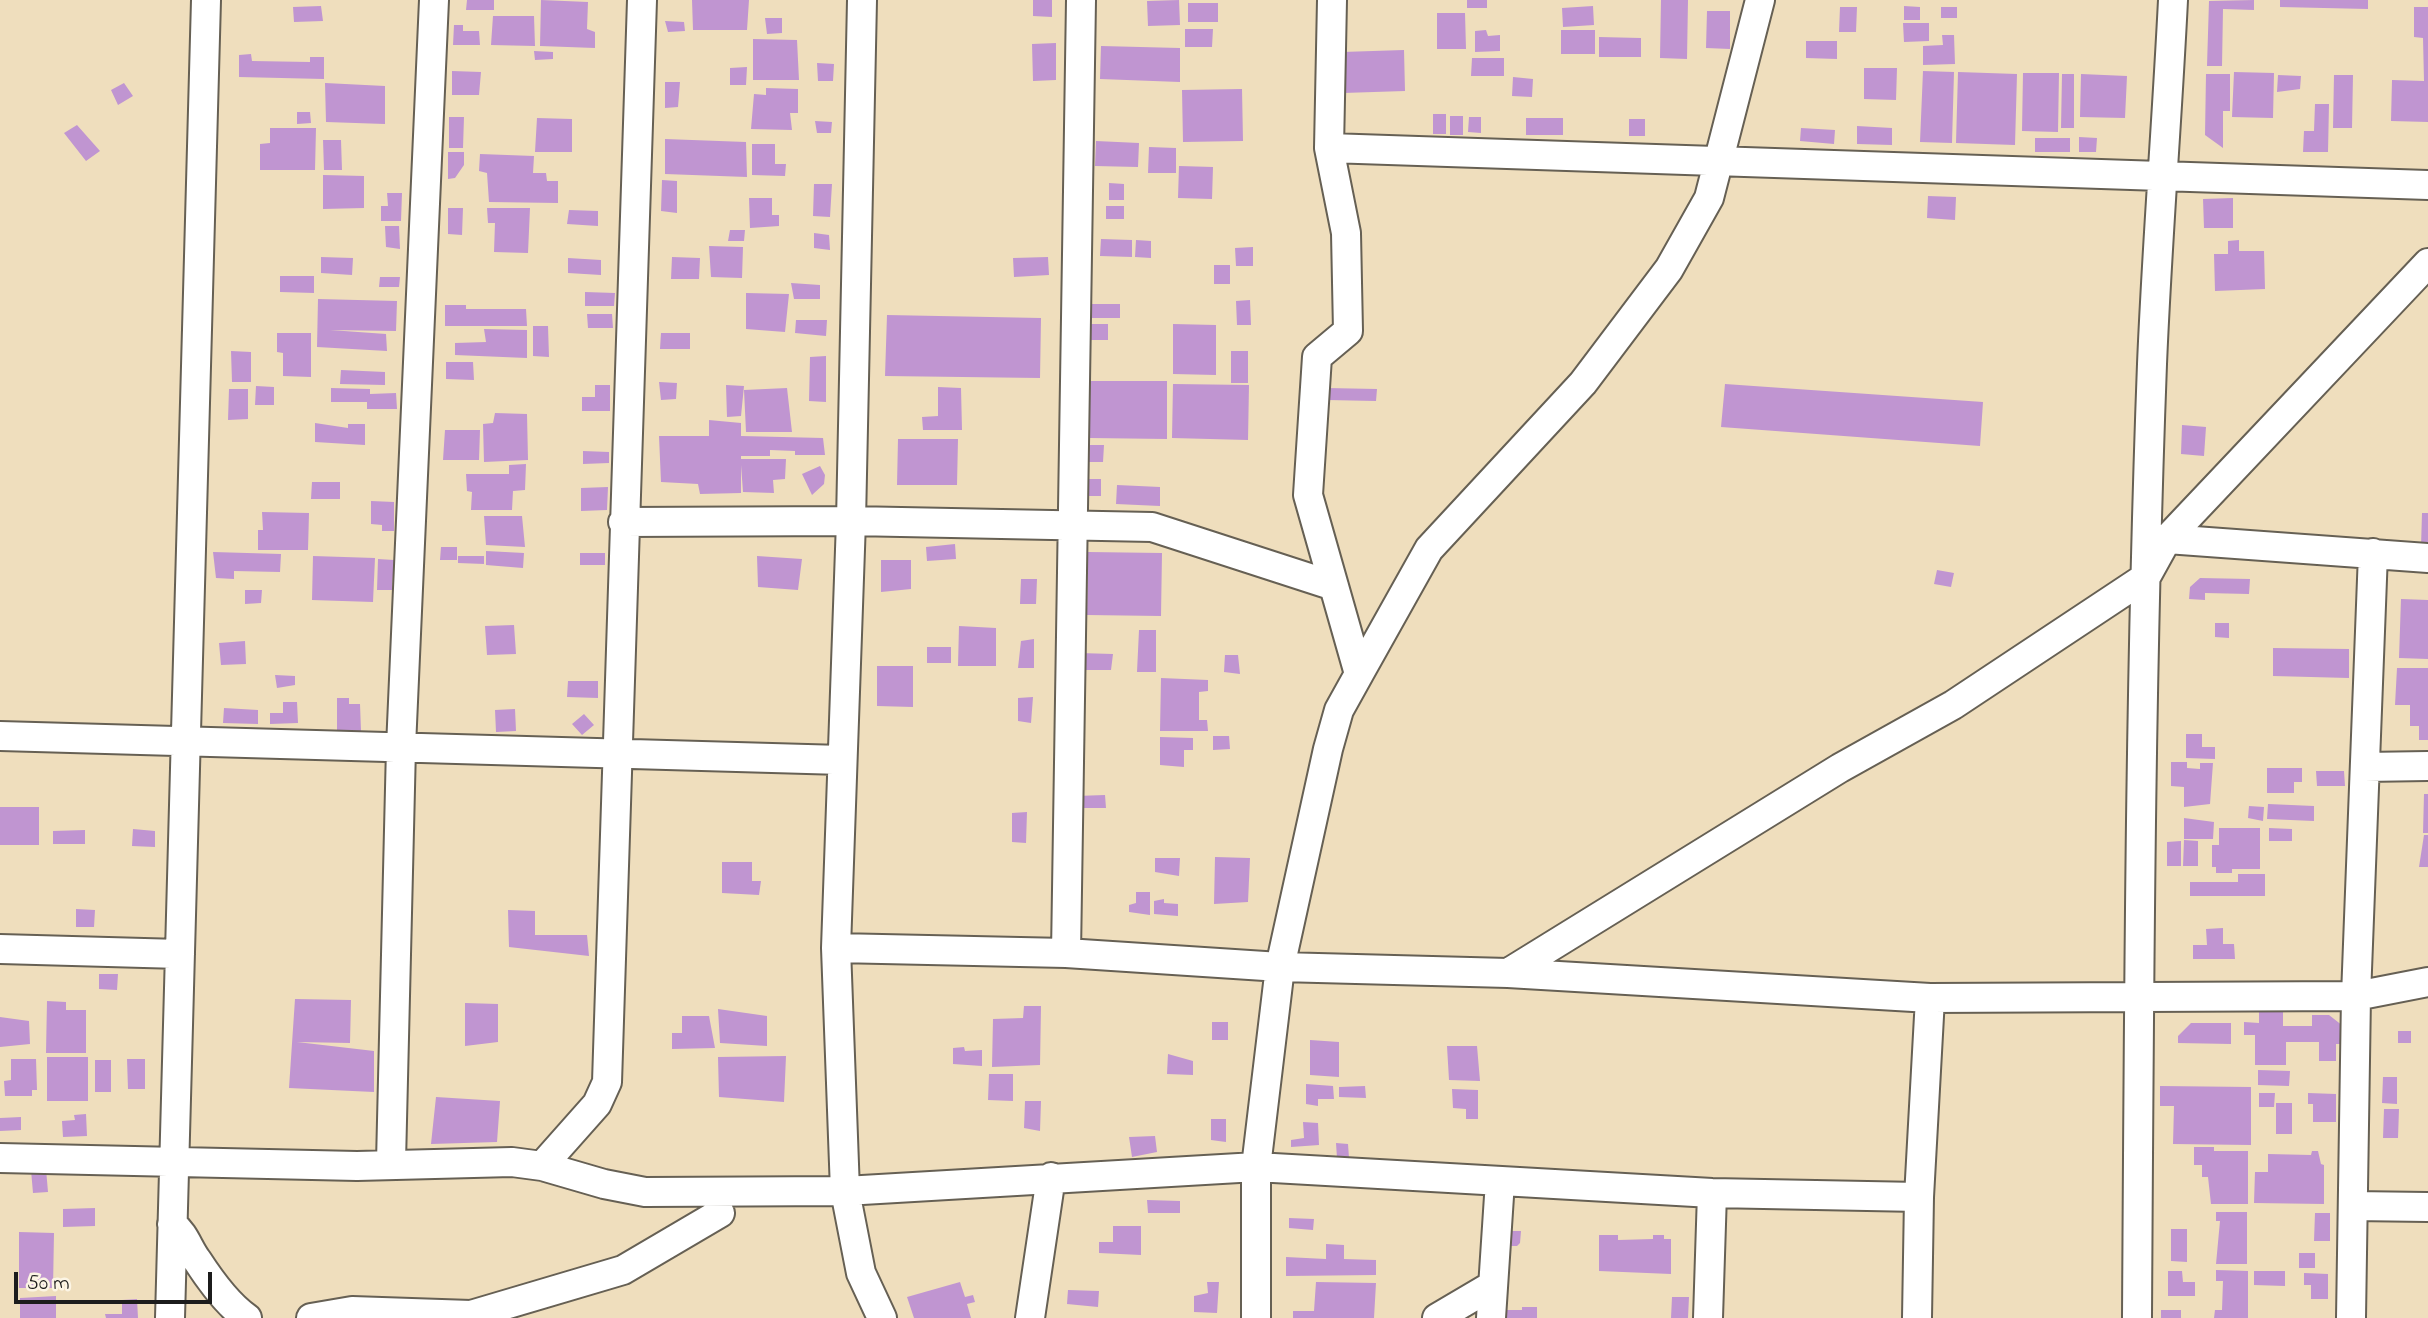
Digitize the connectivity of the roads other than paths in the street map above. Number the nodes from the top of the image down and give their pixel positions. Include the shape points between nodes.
1 (206, 0) edge
2 (434, 0) edge
3 (642, 0) edge
4 (862, 0) edge
5 (1081, 0) edge
6 (1332, 0) edge
7 (1760, 0) edge
8 (2174, 0) edge
9 (1329, 148) junction
10 (1719, 161) junction
11 (2164, 174) junction
12 (2428, 185) edge
13 (2428, 263) edge
14 (851, 521) junction
15 (624, 522) junction
16 (1074, 523) junction
17 (2167, 539) junction
18 (2373, 553) junction
19 (2428, 558) edge
20 (2146, 577) junction
21 (1334, 586) junction
22 (1359, 674) junction
23 (0, 736) edge
24 (185, 741) junction
25 (401, 747) junction
26 (616, 753) junction
27 (842, 760) junction
28 (2428, 766) edge
29 (2365, 767) junction
30 (836, 948) junction
31 (0, 949) edge
32 (1066, 953) junction
33 (180, 954) junction
34 (1280, 967) junction
35 (1508, 973) junction
36 (2428, 982) edge
37 (2356, 996) junction
38 (2140, 997) junction
39 (1930, 998) junction
40 (0, 1158) edge
41 (174, 1162) junction
42 (391, 1163) junction
43 (542, 1166) junction
44 (1256, 1167) junction
45 (1051, 1177) junction
46 (1500, 1181) junction
47 (845, 1191) junction
48 (1712, 1193) junction
49 (1919, 1197) junction
50 (2353, 1206) junction
51 (2428, 1208) edge
52 (720, 1213) dead end
53 (172, 1224) junction
54 (1493, 1285) junction
55 (170, 1318) edge
56 (247, 1318) edge
57 (311, 1318) edge
58 (882, 1318) edge
59 (1030, 1318) edge
60 (1256, 1318) edge
61 (1437, 1318) edge
62 (1491, 1318) edge
63 (1708, 1318) edge
64 (1917, 1318) edge
65 (2137, 1318) edge
66 (2351, 1318) edge

1 - 24 street
2 - 25 street
3 - 15 street
4 - 14 street
5 - 16 street
6 - 9 street
7 - 10 street
8 - 11 street
9 - 10 street
9 - 21 street via 1346,233 1348,331 1317,357 1308,495
10 - 11 street
10 - 22 street via 1709,198 1670,269 1583,383 1429,549
11 - 12 street
11 - 20 street via 2152,362
13 - 17 street
14 - 15 street
14 - 16 street
14 - 27 street
15 - 26 street
16 - 21 street via 1171,531
16 - 32 street
17 - 18 street
17 - 20 street
18 - 19 street
18 - 29 street
20 - 35 street via 1953,705 1840,768
20 - 38 street
21 - 22 street
22 - 34 street via 1339,710 1328,749
23 - 24 street
24 - 25 street
24 - 33 street
25 - 26 street
25 - 42 street
26 - 27 street
26 - 43 street via 607,1082 597,1104
27 - 30 street
28 - 29 street
29 - 37 street
30 - 32 street
30 - 47 street
31 - 33 street
32 - 34 street
33 - 41 street
34 - 35 street
34 - 44 street
35 - 39 street
36 - 37 street
37 - 38 street
37 - 50 street
38 - 39 street
38 - 65 street
39 - 49 street
40 - 41 street
41 - 42 street
41 - 53 street
42 - 43 street
43 - 47 street via 645,1192
44 - 45 street
44 - 46 street
44 - 60 street
45 - 47 street
45 - 59 street
46 - 48 street
46 - 54 street
47 - 58 street via 861,1273
48 - 49 street
48 - 63 street
49 - 64 street
50 - 51 street
50 - 66 street
52 - 57 street via 623,1270 471,1315 352,1311
53 - 55 street
53 - 56 street via 236,1311
54 - 61 street
54 - 62 street

